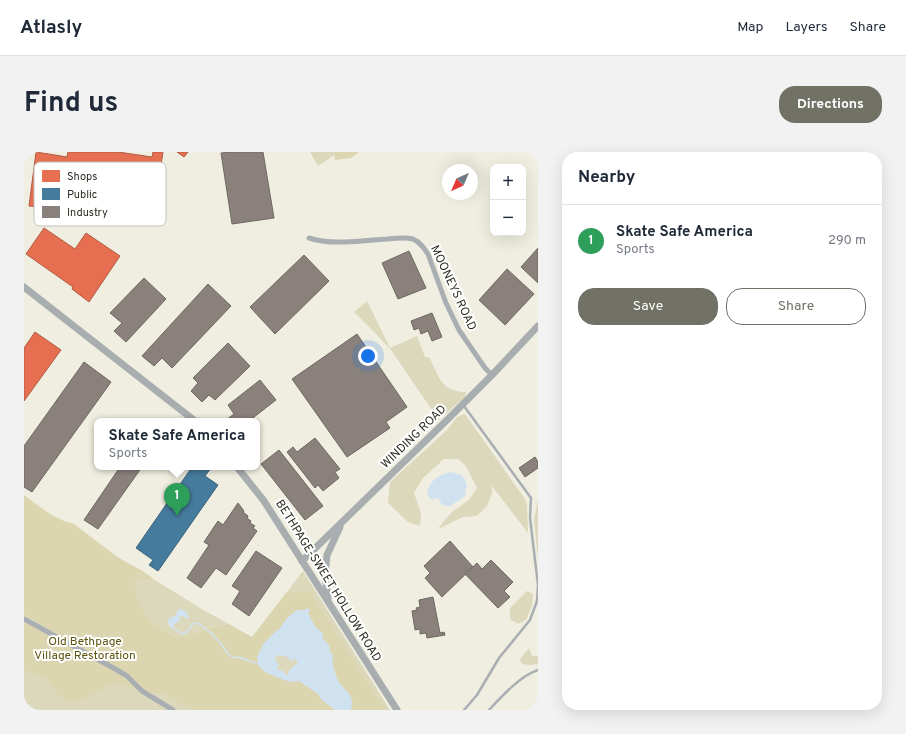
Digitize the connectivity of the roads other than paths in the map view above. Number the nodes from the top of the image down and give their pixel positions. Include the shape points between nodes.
1 (309, 238) dead end
2 (24, 287) edge
3 (538, 326) edge
4 (492, 374) junction
5 (462, 404) junction
6 (191, 418) edge
7 (239, 470) edge
8 (343, 521) junction
9 (302, 561) junction
10 (328, 602) junction
11 (24, 619) edge
12 (538, 670) edge
13 (173, 710) edge
14 (397, 710) edge
15 (464, 710) edge
16 (489, 710) edge

1 - 4 street, MOONEYS ROAD via 335,242 405,238 420,243 428,254 446,303 460,330 485,368
2 - 6 main road
3 - 4 main road, WINDING ROAD
4 - 5 main road, WINDING ROAD
5 - 8 main road, WINDING ROAD
5 - 15 lane via 531,498 530,518 538,585 537,601 530,620 499,658
7 - 9 main road, BETHPAGE-SWEET HOLLOW ROAD via 264,501
8 - 9 main road, WINDING ROAD
8 - 10 main road via 327,555 325,574
9 - 10 main road, BETHPAGE-SWEET HOLLOW ROAD
10 - 14 main road, BETHPAGE-SWEET HOLLOW ROAD
11 - 13 street via 127,676 142,691
12 - 16 lane via 530,672 503,694

